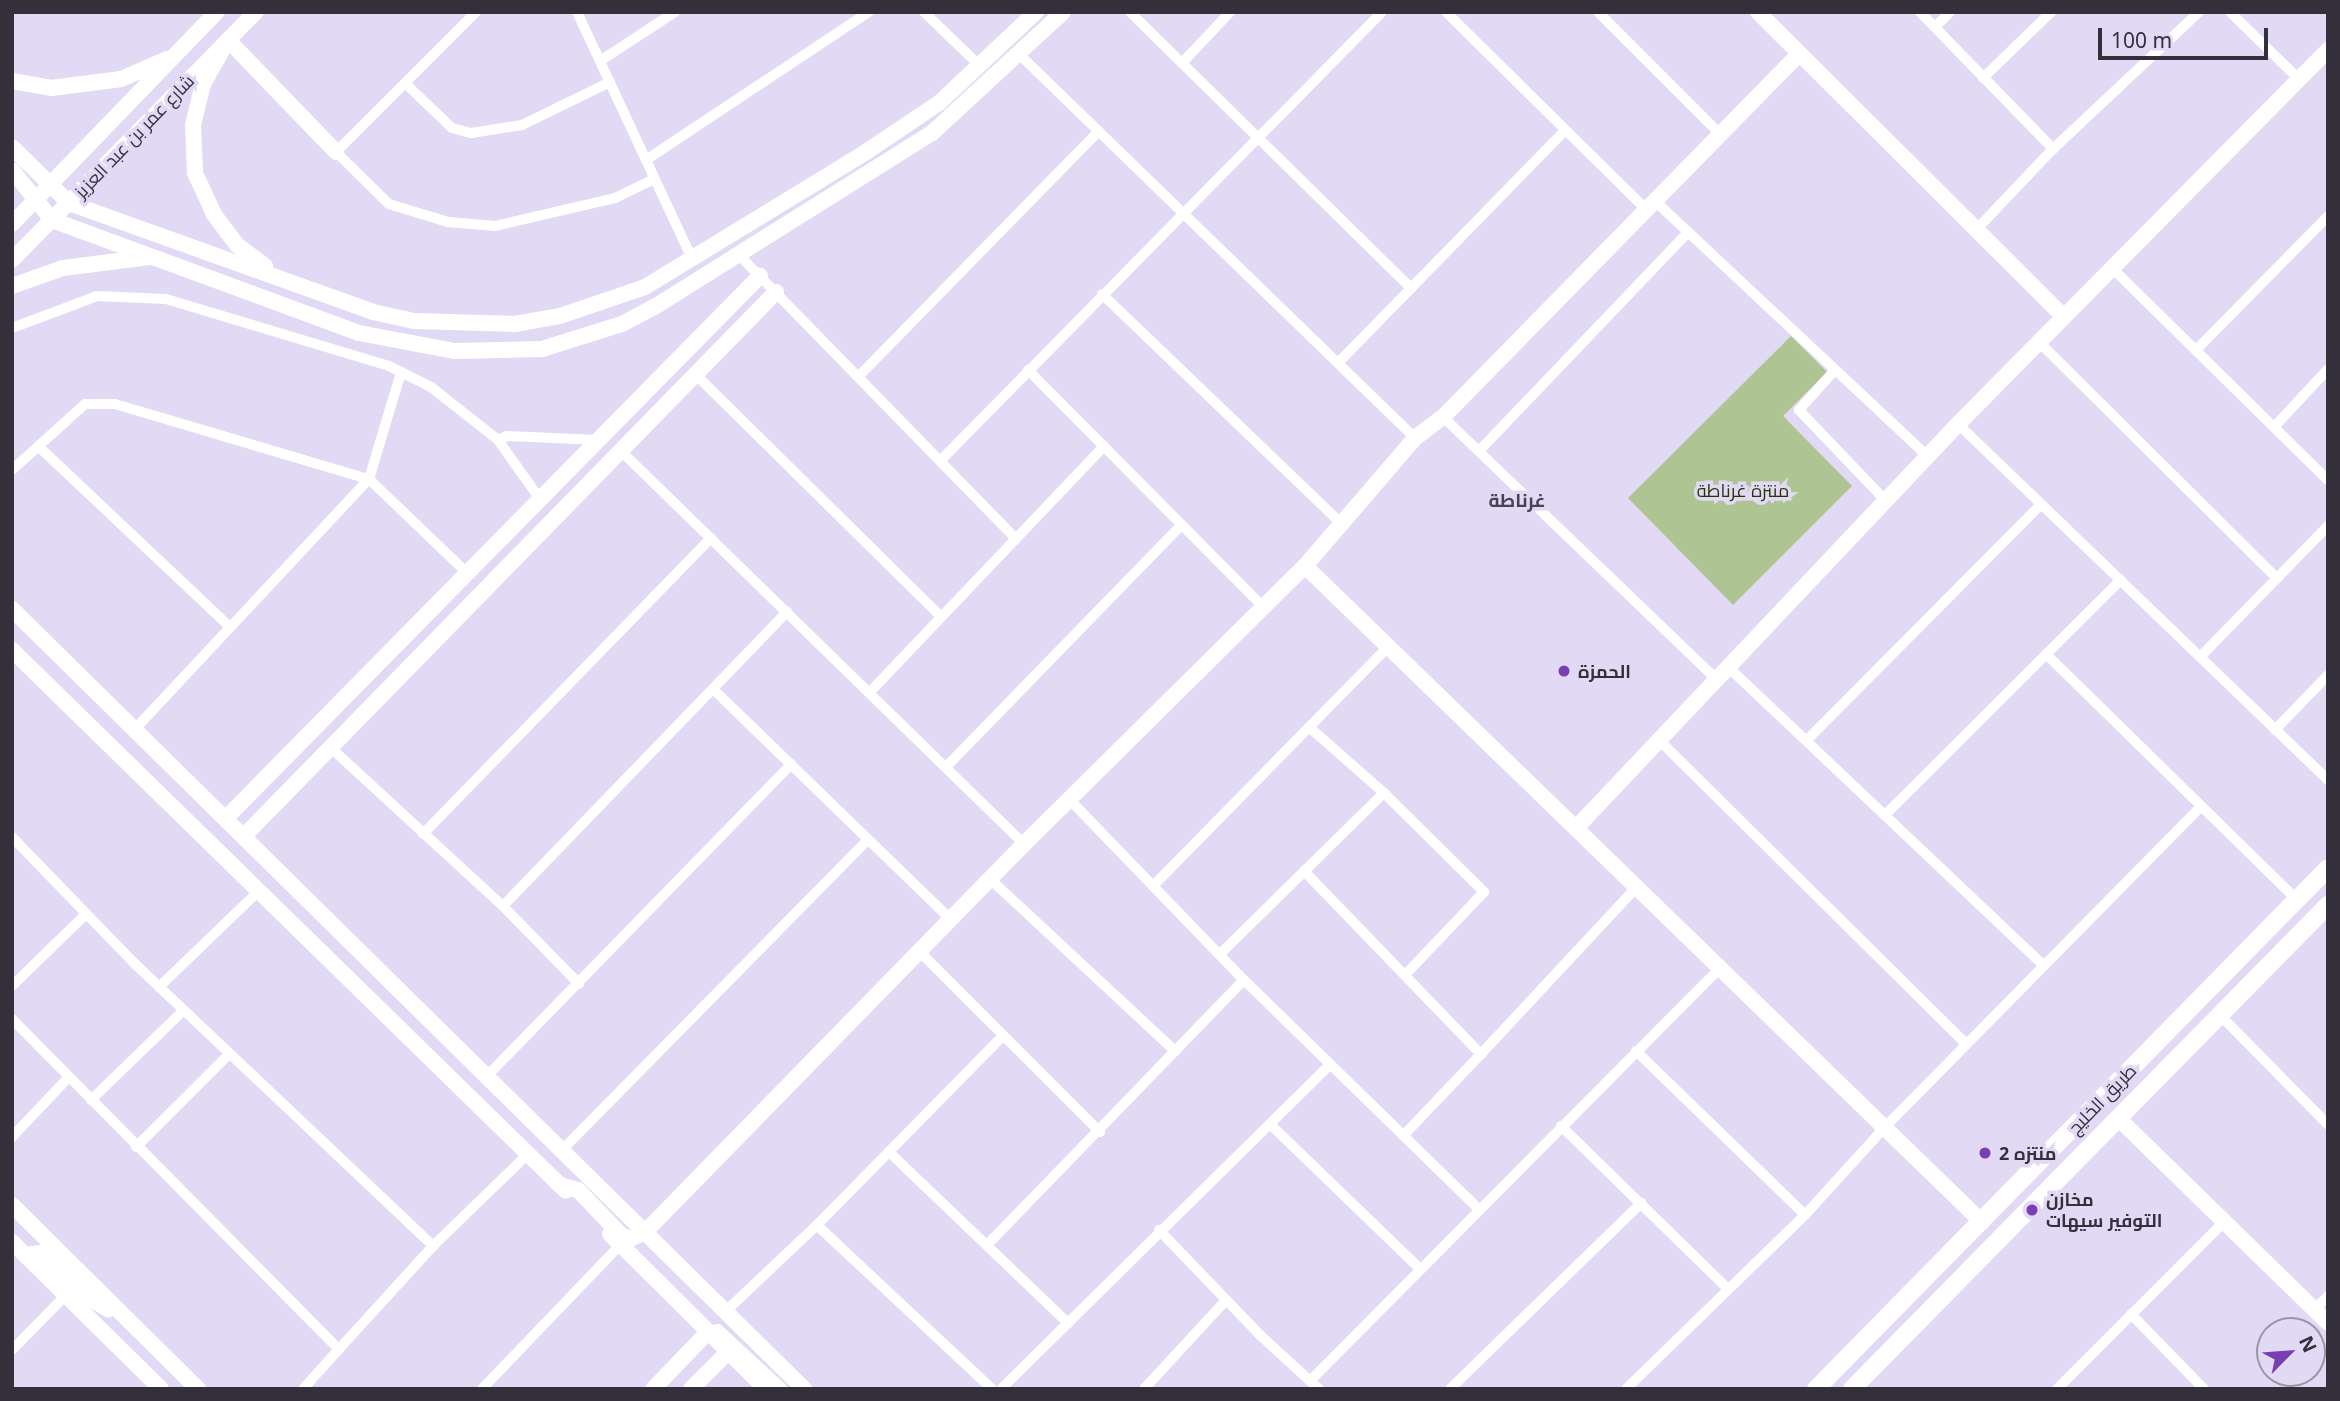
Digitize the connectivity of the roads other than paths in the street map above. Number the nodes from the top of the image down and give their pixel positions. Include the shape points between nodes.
1 (217, 12) edge
2 (256, 12) edge
3 (476, 12) edge
4 (577, 12) edge
5 (675, 12) edge
6 (869, 12) edge
7 (924, 12) edge
8 (1036, 12) edge
9 (1063, 12) edge
10 (1130, 12) edge
11 (1230, 12) edge
12 (1382, 12) edge
13 (1446, 12) edge
14 (1598, 12) edge
15 (1758, 12) edge
16 (1920, 12) edge
17 (1950, 12) edge
18 (2051, 12) edge
19 (2199, 12) edge
20 (2230, 12) edge
21 (1935, 27) junction
22 (228, 40) junction
23 (2328, 50) edge
24 (1799, 54) junction
25 (175, 56) junction
26 (1021, 56) junction
27 (600, 61) junction
28 (1182, 62) junction
29 (980, 66) junction
30 (1983, 78) junction
31 (2299, 79) junction
32 (12, 81) edge
33 (610, 82) junction
34 (407, 85) junction
35 (1565, 130) junction
36 (1098, 131) junction
37 (1258, 135) junction
38 (1721, 135) junction
39 (12, 147) edge
40 (2053, 149) junction
41 (336, 152) junction
42 (646, 160) junction
43 (12, 170) edge
44 (654, 179) junction
45 (49, 185) junction
46 (35, 201) junction
47 (69, 203) junction
48 (1652, 206) junction
49 (1182, 212) junction
50 (2328, 216) edge
51 (52, 220) junction
52 (12, 224) edge
53 (1976, 230) junction
54 (1688, 232) junction
55 (738, 254) junction
56 (152, 257) junction
57 (692, 259) junction
58 (12, 260) edge
59 (2111, 267) junction
60 (279, 275) junction
61 (760, 276) junction
62 (12, 286) edge
63 (1411, 288) junction
64 (776, 292) junction
65 (1102, 295) junction
66 (2062, 316) junction
67 (12, 328) edge
68 (2038, 341) junction
69 (2196, 350) junction
70 (1338, 363) junction
71 (2328, 369) edge
72 (1028, 370) junction
73 (1835, 370) junction
74 (401, 372) junction
75 (695, 374) junction
76 (858, 377) junction
77 (1443, 417) junction
78 (1958, 424) junction
79 (2274, 428) junction
80 (1415, 438) junction
81 (498, 440) junction
82 (598, 440) junction
83 (38, 446) junction
84 (1104, 446) junction
85 (620, 450) junction
86 (1479, 451) junction
87 (1927, 456) junction
88 (940, 461) junction
89 (12, 470) edge
90 (369, 479) junction
91 (2328, 481) edge
92 (540, 499) junction
93 (1885, 500) junction
94 (2041, 504) junction
95 (1181, 525) junction
96 (1344, 526) junction
97 (2328, 526) edge
98 (711, 538) junction
99 (1016, 539) junction
100 (1305, 566) junction
101 (467, 573) junction
102 (2277, 578) junction
103 (2120, 580) junction
104 (1263, 607) junction
105 (12, 608) edge
106 (787, 612) junction
107 (941, 617) junction
108 (230, 627) junction
109 (1388, 647) junction
110 (12, 650) edge
111 (2046, 654) junction
112 (2200, 657) junction
113 (1721, 673) junction
114 (2328, 675) edge
115 (713, 689) junction
116 (869, 693) junction
117 (1309, 727) junction
118 (135, 729) junction
119 (2275, 730) junction
120 (1660, 740) junction
121 (1807, 740) junction
122 (331, 748) junction
123 (791, 764) junction
124 (946, 767) junction
125 (2328, 780) edge
126 (1384, 793) junction
127 (1069, 799) junction
128 (2201, 806) junction
129 (1887, 813) junction
130 (226, 818) junction
131 (1576, 828) junction
132 (423, 834) junction
133 (244, 836) junction
134 (12, 837) edge
135 (868, 840) junction
136 (1024, 844) junction
137 (2328, 868) edge
138 (1304, 871) junction
139 (990, 878) junction
140 (1153, 886) junction
141 (1637, 887) junction
142 (261, 889) junction
143 (2297, 900) junction
144 (2328, 905) edge
145 (503, 906) junction
146 (86, 914) junction
147 (950, 919) junction
148 (919, 951) junction
149 (1220, 954) junction
150 (2044, 965) junction
151 (1720, 968) junction
152 (1406, 974) junction
153 (1244, 980) junction
154 (579, 984) junction
155 (12, 986) edge
156 (159, 987) junction
157 (184, 1010) junction
158 (2220, 1015) junction
159 (12, 1019) edge
160 (1003, 1036) junction
161 (1966, 1044) junction
162 (1175, 1051) junction
163 (1636, 1051) junction
164 (229, 1054) junction
165 (1481, 1054) junction
166 (1330, 1065) junction
167 (487, 1076) junction
168 (69, 1077) junction
169 (91, 1100) junction
170 (2328, 1105) edge
171 (2318, 1115) junction
172 (2118, 1118) junction
173 (1270, 1124) junction
174 (2328, 1125) edge
175 (1560, 1126) junction
176 (1885, 1127) junction
177 (1100, 1132) junction
178 (1404, 1136) junction
179 (12, 1137) edge
180 (136, 1147) junction
181 (562, 1150) junction
182 (889, 1152) junction
183 (528, 1154) junction
184 (560, 1185) junction
185 (1641, 1203) junction
186 (12, 1205) edge
187 (1478, 1208) junction
188 (1805, 1215) junction
189 (1982, 1222) junction
190 (2224, 1223) junction
191 (817, 1225) junction
192 (1159, 1230) junction
193 (645, 1232) junction
194 (12, 1241) edge
195 (620, 1245) junction
196 (987, 1245) junction
197 (433, 1246) junction
198 (34, 1263) junction
199 (1420, 1269) junction
200 (1727, 1287) junction
201 (66, 1295) junction
202 (2328, 1296) edge
203 (1226, 1300) junction
204 (2314, 1310) junction
205 (726, 1311) junction
206 (2131, 1314) junction
207 (128, 1321) junction
208 (1068, 1323) junction
209 (2328, 1323) edge
210 (708, 1332) junction
211 (339, 1349) junction
212 (12, 1350) edge
213 (728, 1352) junction
214 (1311, 1380) junction
215 (1458, 1386) edge
216 (161, 1389) edge
217 (198, 1389) edge
218 (303, 1389) edge
219 (482, 1389) edge
220 (653, 1389) edge
221 (691, 1389) edge
222 (766, 1389) edge
223 (783, 1389) edge
224 (804, 1389) edge
225 (992, 1389) edge
226 (1001, 1389) edge
227 (1144, 1389) edge
228 (1320, 1389) edge
229 (1626, 1389) edge
230 (1816, 1389) edge
231 (1852, 1389) edge
232 (2057, 1389) edge
233 (2204, 1389) edge

1 - 25 street, شارع عمر بن عبد العزيز
2 - 22 street, شارع عمر بن عبد العزيز
3 - 34 street
4 - 27 street
5 - 27 street
6 - 42 street
7 - 29 street
8 - 29 street
9 - 26 street
10 - 28 street
11 - 28 street
12 - 37 street
13 - 35 street
14 - 38 street
15 - 24 street
16 - 21 street
17 - 21 street
18 - 30 street
19 - 40 street
20 - 31 street
21 - 30 street
22 - 41 street
22 - 47 street, شارع عمر بن عبد العزيز
22 - 60 street via 202,84 193,125 195,173 214,214 237,245
23 - 31 street
24 - 38 street
24 - 53 street
25 - 32 street via 121,79 51,88
25 - 45 street, شارع عمر بن عبد العزيز
26 - 36 street
26 - 55 street via 932,133
27 - 33 street
28 - 37 street
29 - 57 street via 939,103 866,152
30 - 40 street
31 - 59 street
33 - 34 street via 522,125 471,133 452,128
33 - 42 street
34 - 41 street
35 - 48 street
35 - 63 street
36 - 49 street
36 - 76 street
37 - 49 street
37 - 63 street
38 - 48 street
39 - 45 street
40 - 53 street
41 - 44 street via 389,204 448,222 495,226 615,198
42 - 44 street
43 - 46 street
44 - 57 street
45 - 46 street, شارع عمر بن عبد العزيز
45 - 47 street
46 - 51 street
46 - 52 street, شارع عمر بن عبد العزيز
47 - 51 street, شارع عمر بن عبد العزيز
47 - 60 street
48 - 54 street
48 - 77 street
49 - 65 street
49 - 70 street
50 - 69 street
51 - 56 street
51 - 58 street, شارع عمر بن عبد العزيز
53 - 66 street
54 - 73 street
54 - 86 street
55 - 56 street via 622,324 542,349 503,352 455,351 359,333
55 - 61 street
56 - 62 street via 63,268
57 - 60 street via 645,287 607,302 514,324 414,321 373,312
59 - 66 street
59 - 69 street
61 - 64 street
61 - 82 street
63 - 70 street
64 - 75 street
64 - 76 street
65 - 72 street
65 - 96 street
66 - 68 street
67 - 74 street via 97,296 166,299
68 - 78 street
68 - 102 street
69 - 79 street
70 - 80 street
71 - 79 street
72 - 84 street
72 - 88 street
73 - 87 street
73 - 93 street via 1799,410
74 - 81 street via 431,387
74 - 90 street
75 - 85 street
75 - 107 street
76 - 88 street
77 - 80 street
77 - 86 street
78 - 87 street
78 - 94 street
79 - 91 street
80 - 96 street
81 - 82 street via 507,436
81 - 92 street
82 - 92 street
83 - 89 street
83 - 90 street via 85,404 115,404
83 - 108 street
84 - 95 street
84 - 99 street
85 - 98 street
85 - 122 street
86 - 113 street
87 - 93 street
88 - 99 street
90 - 101 street
90 - 108 street
92 - 101 street
93 - 113 street
94 - 103 street
94 - 121 street
95 - 104 street
95 - 124 street
96 - 100 street
97 - 102 street
98 - 106 street
98 - 132 street
99 - 107 street
100 - 104 street
100 - 109 street
101 - 130 street
102 - 112 street
103 - 111 street
103 - 112 street
104 - 127 street
105 - 118 street
106 - 115 street
106 - 116 street
107 - 116 street
108 - 118 street
109 - 117 street
109 - 131 street
110 - 142 street
111 - 128 street
111 - 129 street
112 - 119 street
113 - 120 street
113 - 121 street
114 - 119 street
115 - 123 street
115 - 145 street
116 - 124 street
117 - 126 street
117 - 140 street
118 - 130 street
119 - 125 street
120 - 131 street
120 - 161 street
121 - 129 street
122 - 132 street
122 - 133 street
123 - 135 street
123 - 154 street
124 - 136 street
126 - 138 street
126 - 152 street via 1484,892
127 - 136 street
127 - 140 street
128 - 143 street
128 - 150 street
129 - 150 street
130 - 133 street
131 - 141 street
132 - 145 street
133 - 167 street
134 - 146 street
135 - 147 street
135 - 181 street
136 - 139 street
137 - 143 main road, طريق الخليج
138 - 149 street
138 - 152 street
139 - 147 street
139 - 162 street
140 - 149 street
141 - 151 street
141 - 165 street
142 - 156 street
142 - 183 street
143 - 189 main road, طريق الخليج
144 - 158 main road, طريق الخليج
145 - 154 street
146 - 155 street
146 - 156 street
147 - 148 street
148 - 160 street
148 - 193 street
149 - 153 street
150 - 161 street
151 - 163 street
151 - 176 street
152 - 165 street
153 - 162 street
153 - 166 street
154 - 167 street
156 - 157 street
157 - 164 street
157 - 169 street
158 - 171 street
158 - 172 main road, طريق الخليج
159 - 168 street
160 - 177 street
160 - 182 street
161 - 176 street
162 - 177 street
163 - 175 street
163 - 188 street
164 - 180 street
164 - 197 street
165 - 178 street
166 - 173 street
166 - 178 street
167 - 181 street
168 - 169 street
168 - 179 street
169 - 180 street
170 - 171 street
171 - 174 street
172 - 190 street
172 - 231 main road, طريق الخليج
173 - 192 street
173 - 199 street
175 - 185 street
175 - 187 street
176 - 188 street
176 - 189 street
177 - 196 street
178 - 187 street
180 - 211 street
181 - 193 street
182 - 191 street
182 - 196 street
183 - 184 street
183 - 197 street
184 - 193 street via 578,1190 621,1235 630,1239
184 - 195 street
185 - 200 street
185 - 215 street
186 - 207 street
187 - 199 street
188 - 200 street
189 - 230 main road, طريق الخليج
190 - 204 street
190 - 206 street
191 - 205 street
191 - 225 street
192 - 203 street
192 - 208 street
193 - 205 street
194 - 198 street
195 - 210 street
195 - 219 street
196 - 208 street
197 - 211 street
198 - 201 street
198 - 207 street via 32,1254 42,1253 86,1296
199 - 214 street
200 - 229 street
201 - 212 street
201 - 216 street
202 - 204 street
203 - 214 street
203 - 227 street
204 - 209 street
205 - 224 street
206 - 232 street
206 - 233 street
207 - 217 street
208 - 226 street
210 - 213 street
210 - 220 street
210 - 223 street via 718,1329
211 - 218 street
213 - 221 street
213 - 222 street
214 - 228 street

